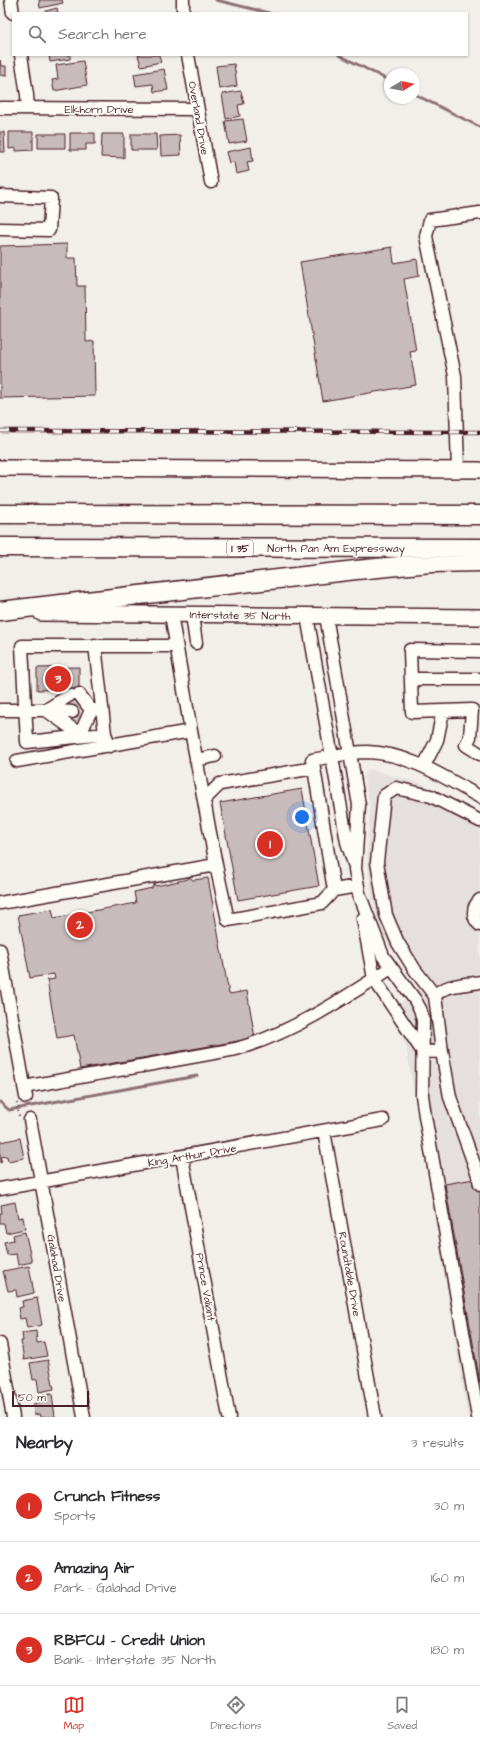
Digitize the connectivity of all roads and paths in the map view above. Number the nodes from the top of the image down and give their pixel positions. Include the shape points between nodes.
1 (11, 0) edge
2 (13, 12) edge
3 (21, 56) edge
4 (188, 56) edge
5 (0, 108) edge
6 (28, 108) junction
7 (197, 109) junction
8 (211, 182) dead end
9 (0, 196) edge
10 (480, 213) edge
11 (0, 230) edge
12 (0, 468) edge
13 (458, 470) junction
14 (480, 470) edge
15 (0, 506) edge
16 (0, 514) edge
17 (59, 514) junction
18 (480, 515) edge
19 (0, 547) edge
20 (480, 548) edge
21 (480, 562) edge
22 (0, 612) edge
23 (171, 614) junction
24 (192, 615) junction
25 (307, 616) junction
26 (326, 616) junction
27 (480, 617) edge
28 (196, 643) dead end
29 (95, 645) junction
30 (176, 646) junction
31 (480, 651) edge
32 (411, 679) junction
33 (480, 679) edge
34 (0, 710) edge
35 (25, 710) junction
36 (46, 710) junction
37 (476, 710) edge
38 (79, 711) junction
39 (443, 711) junction
40 (191, 731) junction
41 (105, 734) junction
42 (110, 746) junction
43 (350, 754) junction
44 (480, 754) edge
45 (215, 756) dead end
46 (332, 757) junction
47 (196, 760) junction
48 (17, 761) dead end
49 (424, 766) junction
50 (314, 768) junction
51 (480, 798) edge
52 (205, 799) junction
53 (480, 822) edge
54 (216, 865) junction
55 (356, 868) junction
56 (358, 888) junction
57 (334, 890) junction
58 (480, 900) edge
59 (0, 903) edge
60 (480, 925) edge
61 (0, 950) edge
62 (391, 968) junction
63 (374, 979) junction
64 (480, 982) edge
65 (435, 996) junction
66 (4, 998) edge
67 (415, 1000) junction
68 (396, 1012) junction
69 (6, 1016) edge
70 (442, 1051) junction
71 (422, 1052) junction
72 (22, 1095) junction
73 (24, 1117) joint
74 (383, 1120) dead end
75 (324, 1131) junction
76 (182, 1156) junction
77 (41, 1181) junction
78 (480, 1184) edge
79 (0, 1189) edge
80 (0, 1344) edge
81 (13, 1417) edge
82 (84, 1417) edge
83 (229, 1417) edge
84 (375, 1417) edge
85 (478, 1417) edge

1 - 2 street
3 - 6 street
4 - 7 street, Overland Drive
5 - 6 street, Elkhorn Drive
6 - 7 street, Elkhorn Drive
7 - 8 street, Overland Drive
9 - 11 street via 51,198 49,230
10 - 13 street via 430,220 426,236 455,376
12 - 13 main road
13 - 14 main road
15 - 17 highway
16 - 17 highway
17 - 18 highway
19 - 20 highway, North Pan Am Expressway / I 35
21 - 22 highway via 431,563 356,570
22 - 23 main road, Interstate 35 North
23 - 24 main road, Interstate 35 North
23 - 30 street
24 - 25 main road, Interstate 35 North
24 - 28 street
25 - 26 main road, Interstate 35 North
25 - 46 street
26 - 27 main road, Interstate 35 North
26 - 43 street
29 - 30 street
29 - 35 street via 22,646
29 - 38 street
30 - 40 street
31 - 32 street via 410,650
32 - 33 street
32 - 39 street via 412,712
34 - 35 street
35 - 36 street
35 - 41 street via 27,742
36 - 38 street
36 - 38 street
36 - 38 street
37 - 39 street
37 - 44 street via 466,745
38 - 41 street
39 - 49 street via 437,740
40 - 42 street
40 - 47 street
41 - 42 street
42 - 48 street
43 - 46 street
43 - 49 street via 367,752 394,755
43 - 55 street via 359,805
45 - 47 street
46 - 50 street via 312,760
46 - 55 street via 347,842
47 - 52 street
49 - 51 street
50 - 52 street via 220,784
50 - 57 street
52 - 54 street
53 - 65 street via 431,796 396,788 384,796 377,862 386,915 398,943
54 - 57 street via 228,920 322,903
54 - 59 street
55 - 56 street
56 - 57 street
56 - 62 street via 383,956
56 - 63 street
58 - 60 street via 474,917
61 - 66 street
62 - 63 street
62 - 67 street
63 - 68 street
63 - 72 street via 289,1029 257,1043
64 - 65 street via 447,987
65 - 70 street
66 - 69 street
67 - 68 street
67 - 71 street via 423,1020
68 - 71 street
69 - 72 street
70 - 71 street
70 - 78 street via 450,1097
71 - 85 street via 422,1095 425,1116
72 - 73 path
73 - 77 street, Galahad Drive
74 - 75 street, King Arthur Drive
75 - 76 street, King Arthur Drive
75 - 84 street, Roundtable Drive
76 - 77 street, King Arthur Drive
76 - 83 street, Prince Valiant
77 - 79 street, King Arthur Drive
77 - 82 street, Galahad Drive
80 - 81 street

